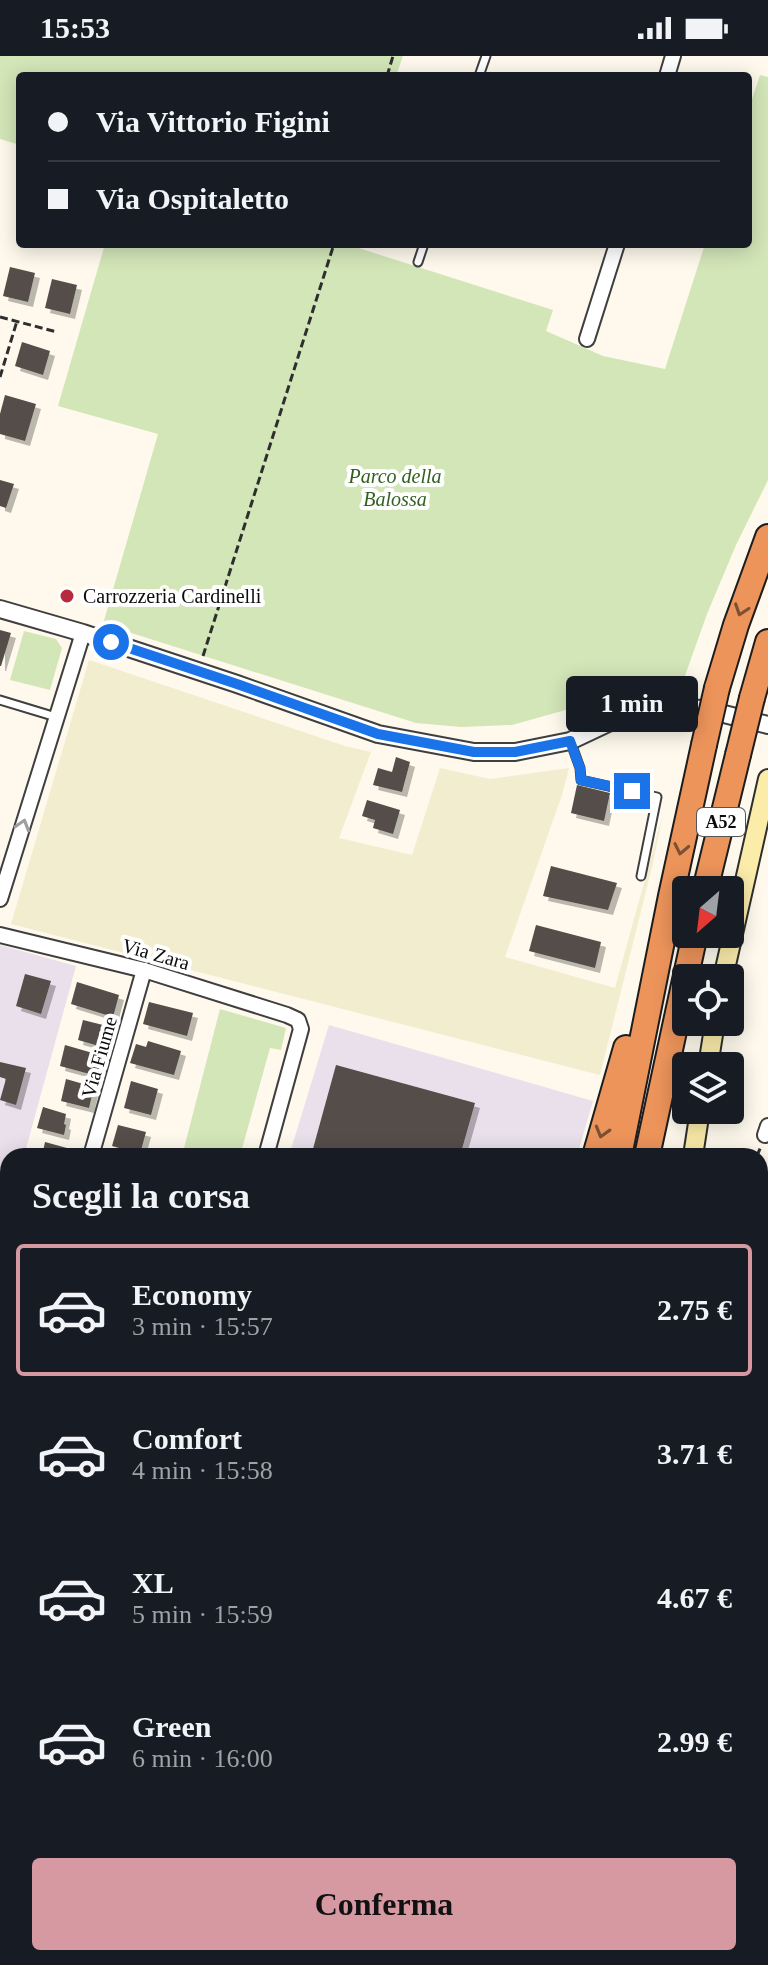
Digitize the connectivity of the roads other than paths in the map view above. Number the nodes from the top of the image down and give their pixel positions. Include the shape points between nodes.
1 (423, 248) edge
2 (616, 248) edge
3 (418, 262) dead end
4 (587, 339) dead end
5 (768, 537) edge
6 (0, 609) edge
7 (83, 633) junction
8 (768, 642) edge
9 (0, 700) edge
10 (56, 717) junction
11 (768, 725) edge
12 (570, 741) junction
13 (768, 779) edge
14 (641, 876) dead end
15 (708, 876) edge
16 (671, 896) junction
17 (0, 899) edge
18 (0, 935) edge
19 (692, 948) edge
20 (726, 964) edge
21 (144, 970) junction
22 (663, 1077) junction
23 (698, 1124) edge
24 (93, 1148) edge
25 (268, 1148) edge
26 (597, 1148) edge
27 (621, 1148) edge
28 (649, 1148) edge
29 (657, 1148) edge
30 (694, 1148) edge

1 - 3 lane
2 - 4 street
5 -> 16 highway, A52, bridge via 717,688
6 - 7 street
7 - 10 street
7 - 12 street via 378,734 474,752 515,752
8 - 15 highway, A52, bridge
9 - 10 lane
17 -> 10 street
11 - 12 street via 719,712 655,708 623,716
12 - 14 lane via 581,780 657,797
13 - 20 main road
16 -> 26 highway
16 - 27 highway, A52
18 - 21 street, Via Zara
19 - 22 highway
21 - 24 street, Via Fiume
21 - 25 street, Via Zara via 298,1020 301,1029
22 - 28 highway
22 - 29 highway
23 - 30 main road

